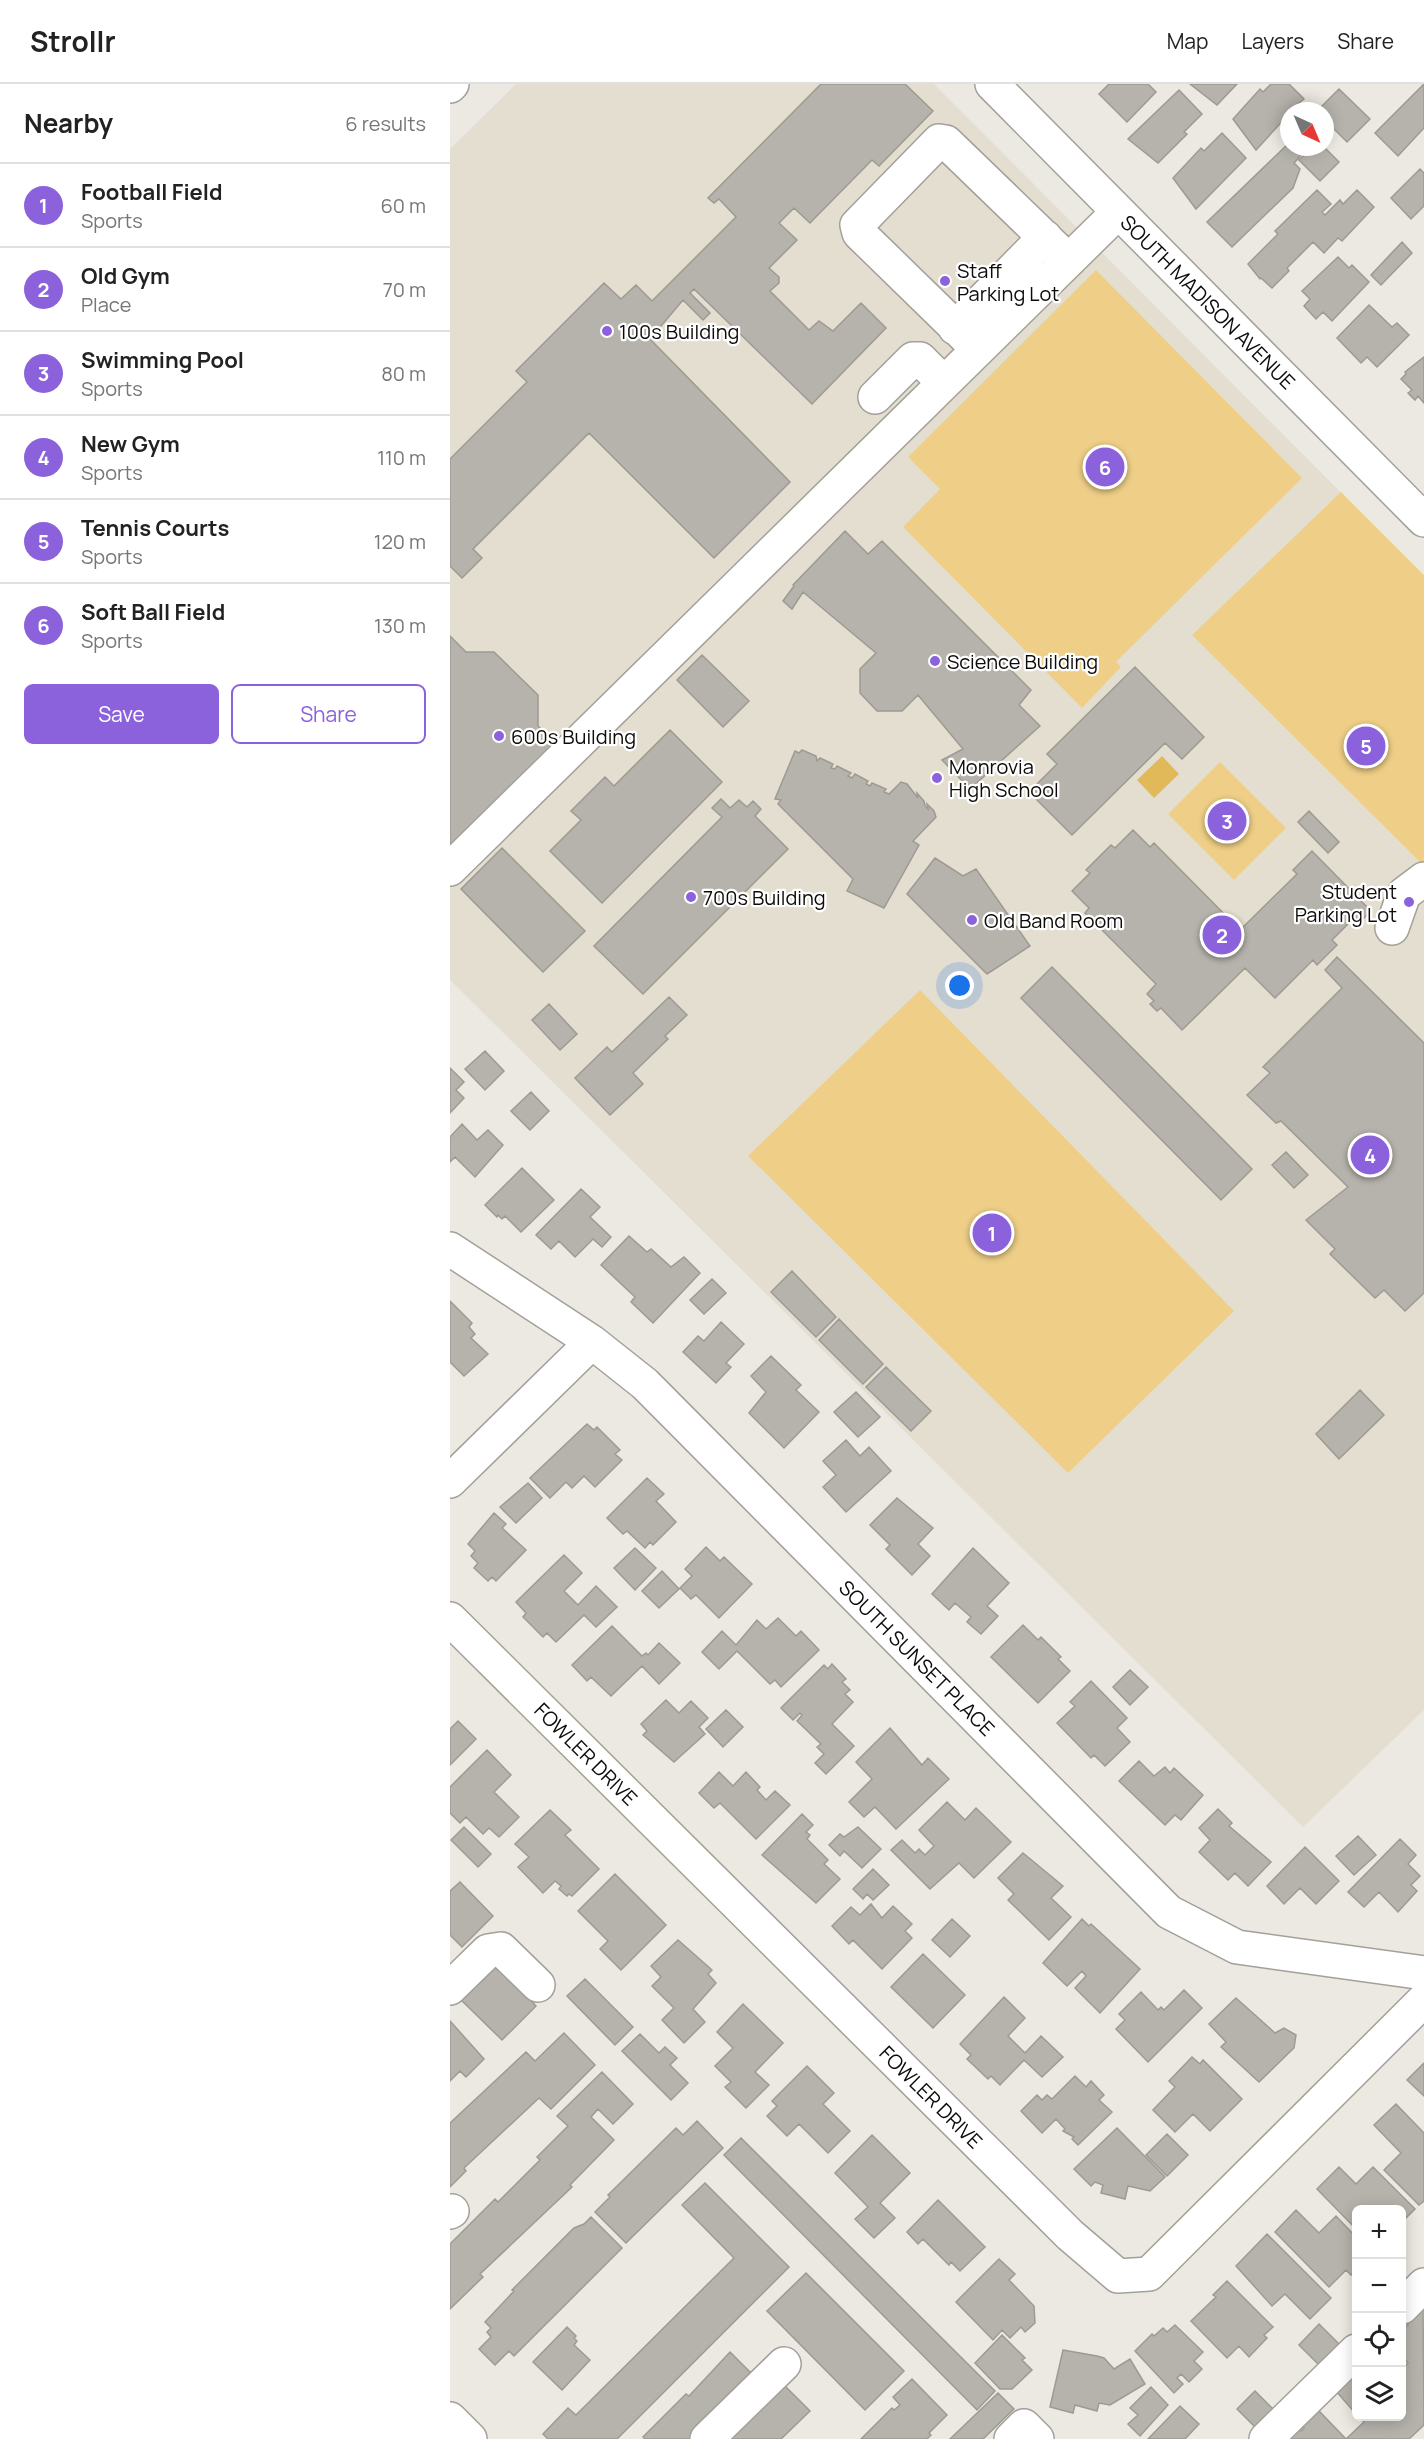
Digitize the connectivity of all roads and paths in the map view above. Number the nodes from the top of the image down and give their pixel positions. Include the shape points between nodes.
1 (992, 84) edge
2 (1118, 212) junction
3 (1045, 237) junction
4 (1068, 260) junction
5 (967, 339) junction
6 (944, 383) junction
7 (875, 397) dead end
8 (1424, 520) edge
9 (450, 868) edge
10 (1424, 879) edge
11 (1392, 928) dead end
12 (450, 1249) edge
13 (592, 1342) junction
14 (450, 1481) edge
15 (450, 1619) edge
16 (1424, 1973) edge
17 (538, 1985) dead end
18 (450, 1988) edge
19 (1424, 2000) edge
20 (1424, 2285) edge
21 (1406, 2302) edge
22 (1352, 2355) edge
23 (784, 2364) dead end
24 (450, 2419) edge
25 (470, 2439) edge
26 (707, 2439) edge
27 (1011, 2439) edge
28 (1037, 2439) edge
29 (1266, 2439) edge

1 - 2 street, SOUTH MADISON AVENUE
2 - 4 street
2 - 8 street, SOUTH MADISON AVENUE
3 - 4 street
3 - 5 street
3 - 5 street via 946,142 939,141 857,225 859,233
4 - 5 street
5 - 6 street
6 - 7 street via 920,359 913,359
6 - 9 street
10 - 11 street via 1404,894
12 - 13 street, SOUTH SUNSET PLACE
13 - 14 street
13 - 16 street, SOUTH SUNSET PLACE via 645,1384 1169,1912 1237,1947
15 - 19 street, FOWLER DRIVE via 1061,2227 1118,2276 1149,2274
17 - 18 street via 501,1949 488,1951
20 - 21 street
22 - 29 street
23 - 26 street
24 - 25 street
27 - 28 street via 1024,2426

